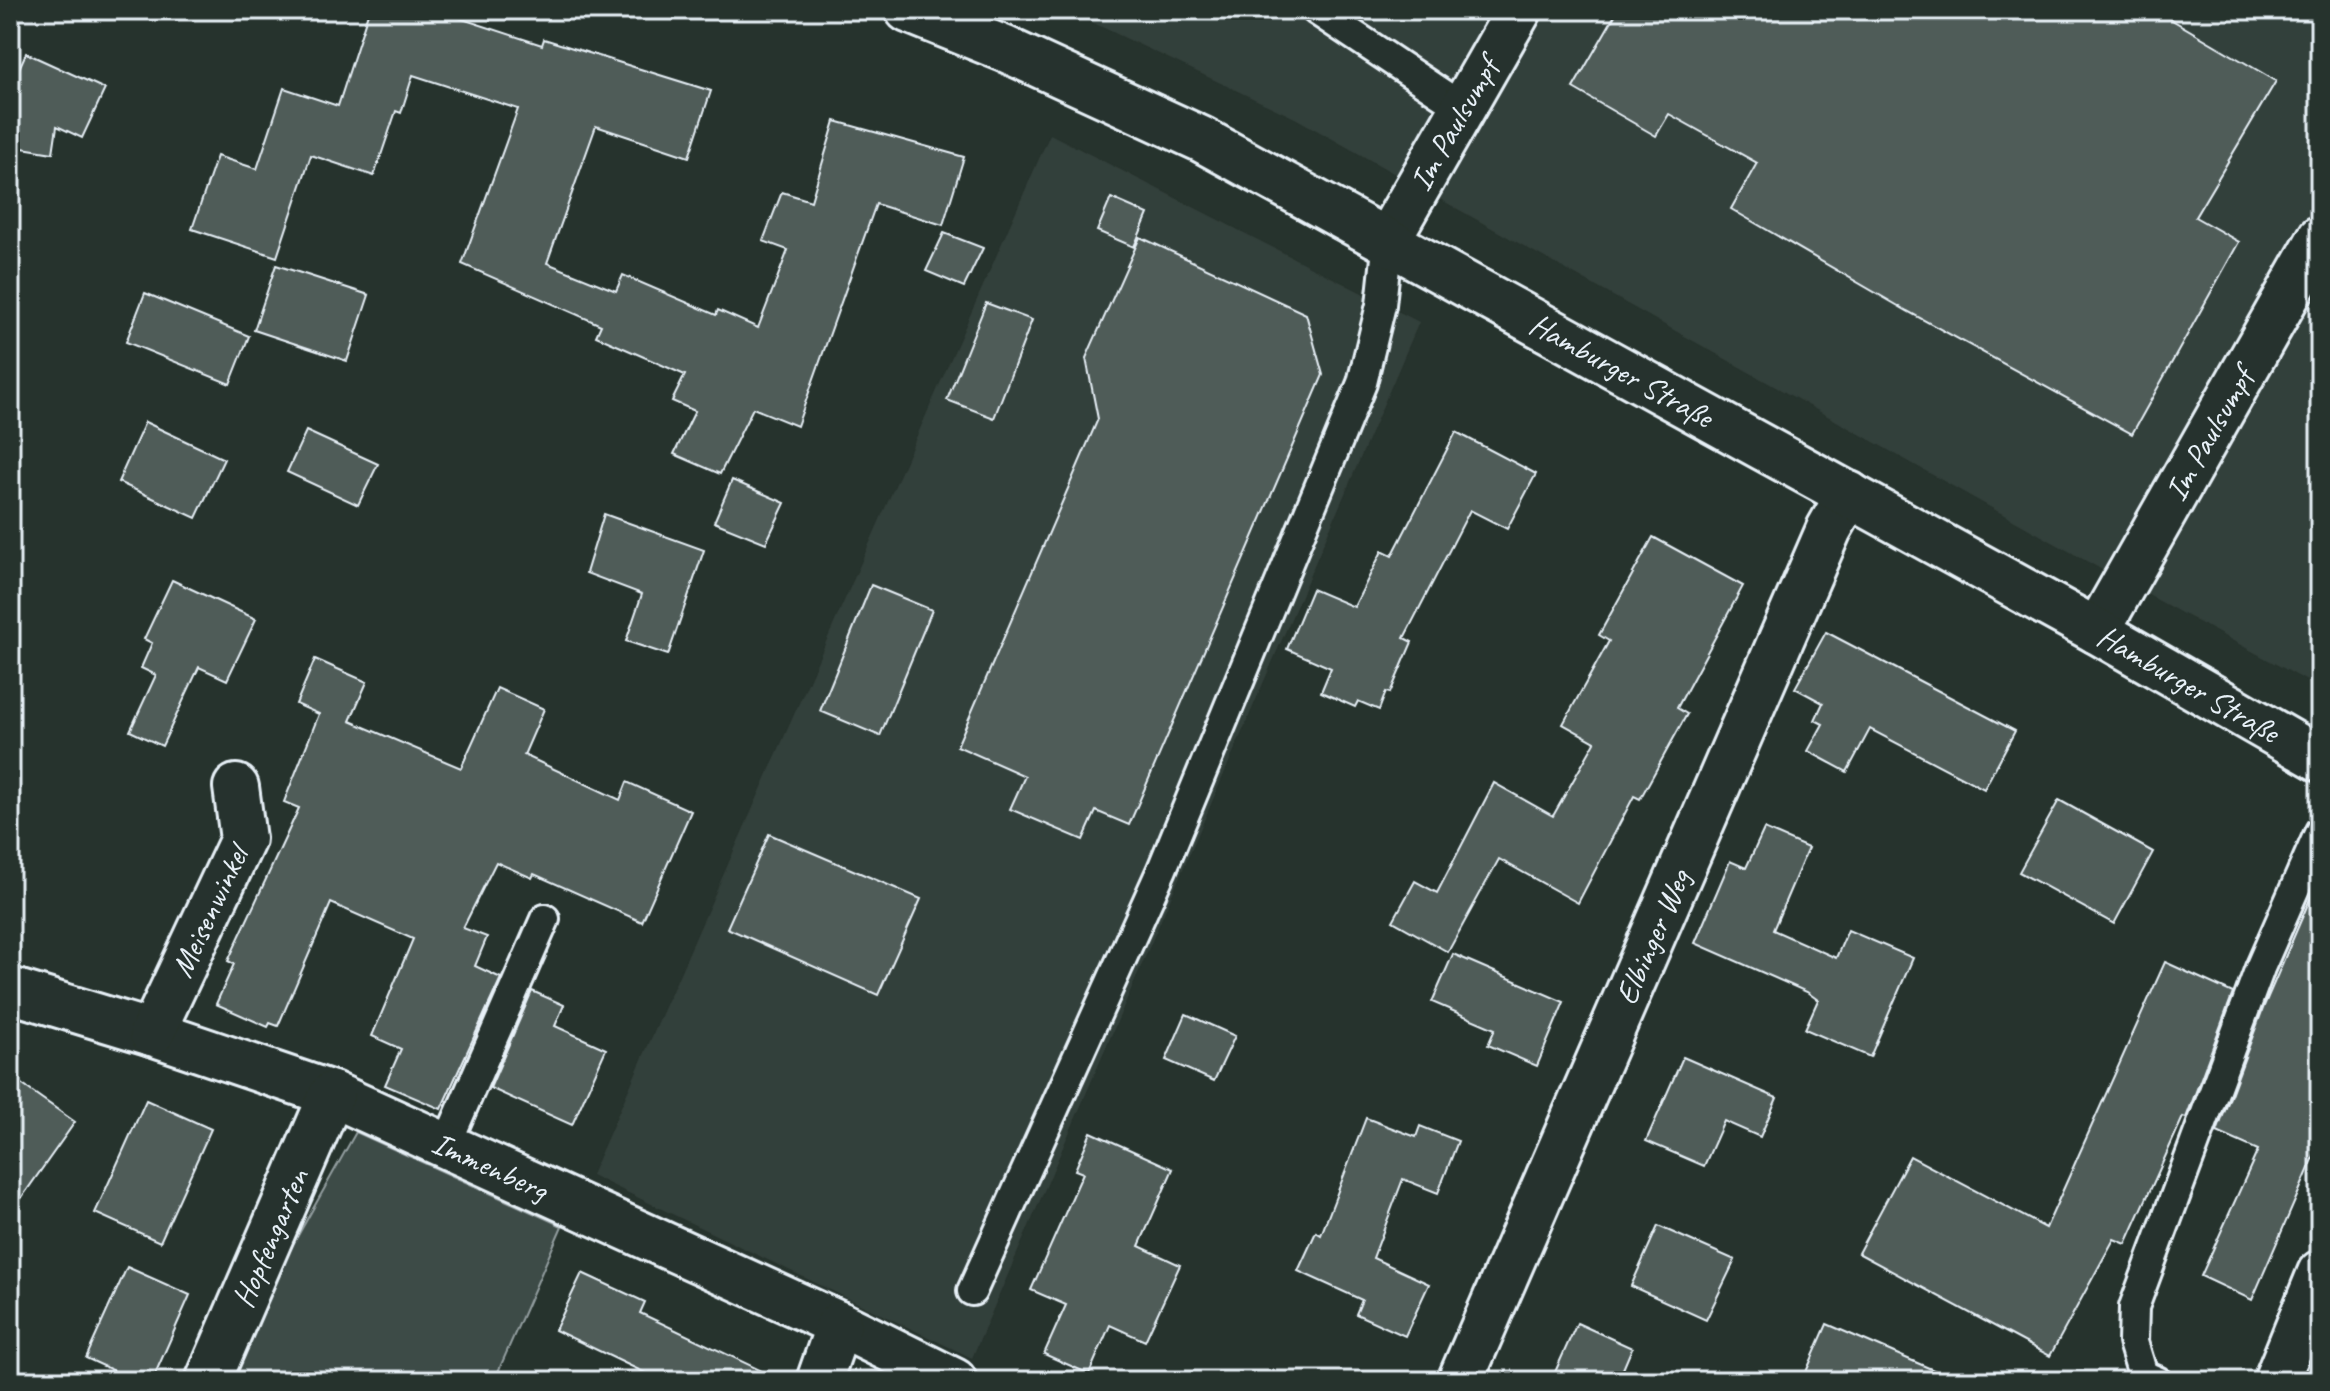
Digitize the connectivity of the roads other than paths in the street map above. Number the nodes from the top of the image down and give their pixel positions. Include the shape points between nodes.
1 (908, 10) edge
2 (1316, 10) edge
3 (1519, 10) edge
4 (1463, 108) junction
5 (2320, 238) edge
6 (1388, 239) junction
7 (1849, 494) junction
8 (2097, 631) junction
9 (2320, 759) edge
10 (236, 787) dead end
11 (2320, 831) edge
12 (545, 919) dead end
13 (10, 990) edge
14 (152, 1033) junction
15 (332, 1094) junction
16 (447, 1143) junction
17 (2320, 1273) edge
18 (972, 1291) dead end
19 (839, 1324) junction
20 (208, 1381) edge
21 (819, 1381) edge
22 (954, 1381) edge
23 (1460, 1381) edge
24 (2157, 1381) edge
25 (2276, 1381) edge

1 - 6 street, Hamburger Straße via 1201,139
2 - 4 lane
3 - 4 street, Im Paulsumpf
4 - 6 street, Im Paulsumpf
5 - 8 street, Im Paulsumpf
6 - 7 street, Hamburger Straße
6 - 18 lane via 1381,305 1362,383 1162,869
7 - 8 street, Hamburger Straße
7 - 23 street, Elbinger Weg via 1829,529
8 - 9 street, Hamburger Straße
10 - 14 street, Meisenwinkel via 243,839
11 - 24 lane via 2260,968 2134,1307 2136,1353 2143,1375
12 - 16 lane
13 - 14 street, Immenberg
14 - 15 street, Immenberg
15 - 16 street, Immenberg
15 - 20 street, Hopfengarten
16 - 19 street, Immenberg
17 - 25 street
19 - 21 street
19 - 22 street, Immenberg

